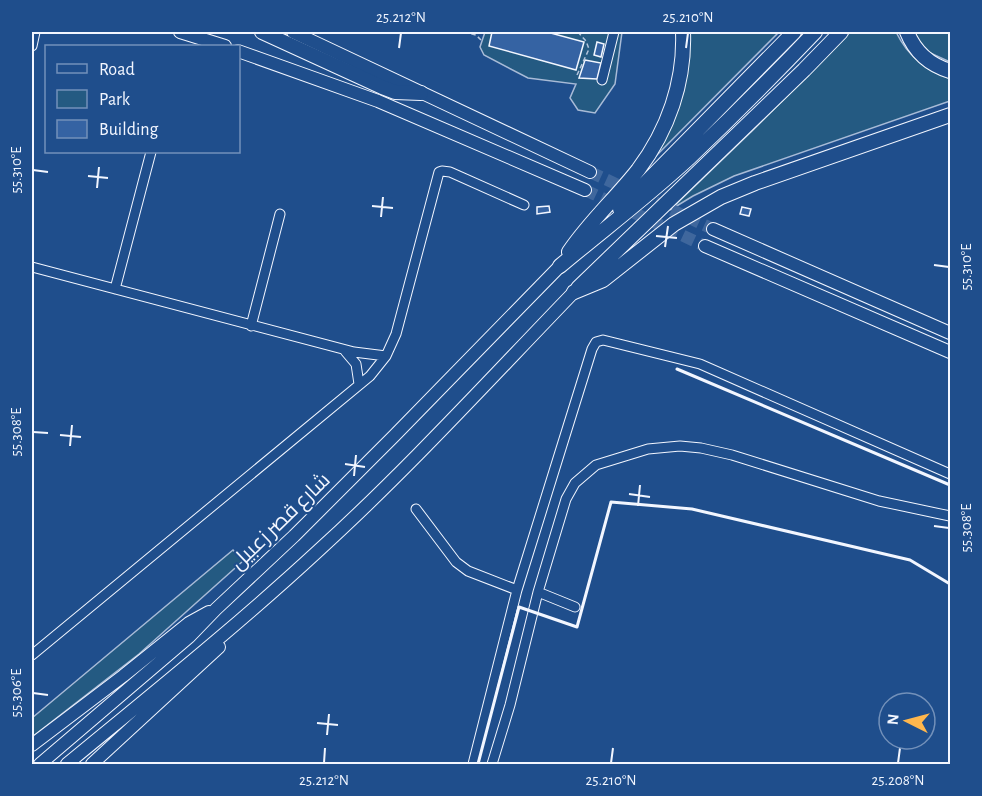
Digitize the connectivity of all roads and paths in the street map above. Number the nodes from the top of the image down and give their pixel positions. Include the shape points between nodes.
1 (35, 32) edge
2 (180, 32) edge
3 (262, 32) edge
4 (292, 32) edge
5 (464, 32) edge
6 (562, 32) edge
7 (574, 32) edge
8 (578, 32) edge
9 (614, 32) edge
10 (674, 32) edge
11 (683, 32) edge
12 (794, 32) edge
13 (815, 32) edge
14 (841, 32) edge
15 (907, 32) edge
16 (481, 39) dead end
17 (222, 45) edge
18 (32, 46) edge
19 (240, 52) edge
20 (681, 64) junction
21 (951, 71) edge
22 (578, 75) dead end
23 (602, 80) dead end
24 (421, 93) junction
25 (951, 115) edge
26 (150, 153) edge
27 (590, 172) tunnel mouth
28 (585, 190) tunnel mouth
29 (524, 205) dead end
30 (280, 214) dead end
31 (606, 227) junction
32 (713, 229) tunnel mouth
33 (705, 246) tunnel mouth
34 (560, 266) junction
35 (32, 267) edge
36 (115, 289) junction
37 (574, 292) junction
38 (251, 326) junction
39 (951, 333) edge
40 (344, 350) junction
41 (951, 352) edge
42 (386, 356) junction
43 (360, 384) junction
44 (951, 474) edge
45 (416, 509) dead end
46 (951, 516) edge
47 (517, 590) junction
48 (538, 592) junction
49 (575, 607) dead end
50 (216, 609) junction
51 (235, 625) junction
52 (32, 655) edge
53 (32, 744) edge
54 (40, 765) edge
55 (68, 765) edge
56 (92, 765) edge
57 (473, 765) edge
58 (492, 765) edge

1 - 18 street
2 - 17 main road
3 - 24 highway via 395,92
4 - 24 main road
5 - 16 path
6 - 7 path
8 - 22 path via 590,49
9 - 23 street
10 - 20 street
11 - 20 highway
12 - 31 highway via 626,201
13 - 31 highway via 689,158
14 - 37 highway
15 - 21 highway via 924,57
19 - 28 main road via 378,102
20 - 34 highway via 671,110 651,152 582,232
24 - 27 main road
25 - 37 highway via 721,197 674,224 603,280
26 - 36 street
29 - 42 street via 450,172 439,172 400,321
30 - 38 street
31 - 34 highway
32 - 39 main road
33 - 41 main road
34 - 50 main road, شارع قصر زعبيل via 377,453
35 - 36 street
36 - 38 street
37 - 51 main road via 413,461
38 - 40 street
40 - 42 street
40 - 43 street via 356,364
42 - 43 street
43 - 52 street
44 - 47 street via 700,364 600,340 592,349
45 - 47 street via 456,562
46 - 48 street via 879,501 722,452 690,447 648,449 604,461 575,483 566,499
47 - 57 street
48 - 49 street
48 - 58 street
50 - 53 main road via 189,623
50 - 54 main road, شارع قصر زعبيل via 189,637
51 - 55 main road
51 - 56 main road via 215,651

